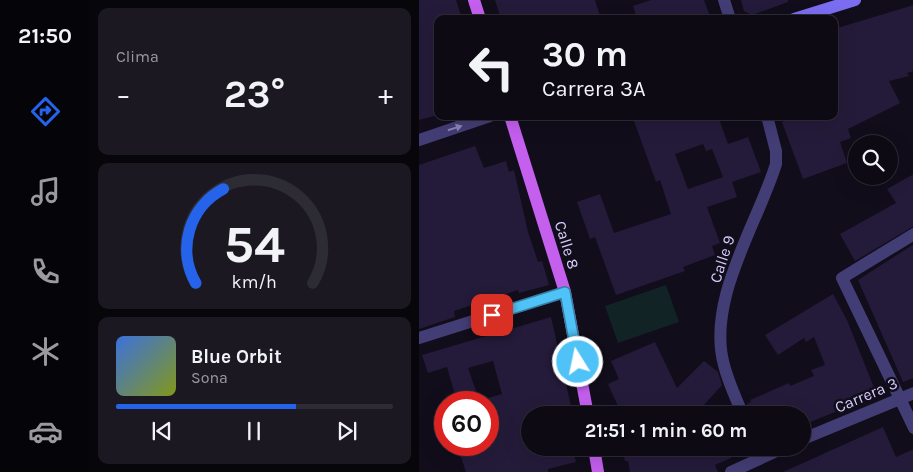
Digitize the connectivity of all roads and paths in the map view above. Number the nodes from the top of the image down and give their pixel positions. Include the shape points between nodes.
1 (474, 0) edge
2 (724, 0) edge
3 (855, 0) edge
4 (479, 15) edge
5 (729, 15) edge
6 (807, 15) edge
7 (478, 120) edge
8 (511, 120) edge
9 (768, 120) edge
10 (419, 140) edge
11 (913, 234) edge
12 (565, 292) junction
13 (419, 338) edge
14 (913, 393) edge
15 (899, 399) junction
16 (586, 406) edge
17 (739, 406) edge
18 (913, 428) edge
19 (811, 436) edge
20 (595, 456) edge
21 (756, 456) edge
22 (598, 472) edge
23 (731, 472) edge

1 - 4 main road
2 - 5 street
3 - 6 street
10 -> 7 street
8 - 12 main road, Calle 8
9 - 17 street, Calle 9 via 776,164 737,257 721,332 723,364
11 - 15 street via 842,278
12 - 13 street
12 - 16 main road, Calle 8
14 - 15 street, Carrera 3
15 - 18 street
15 - 19 street, Carrera 3
20 - 22 main road
21 - 23 street

